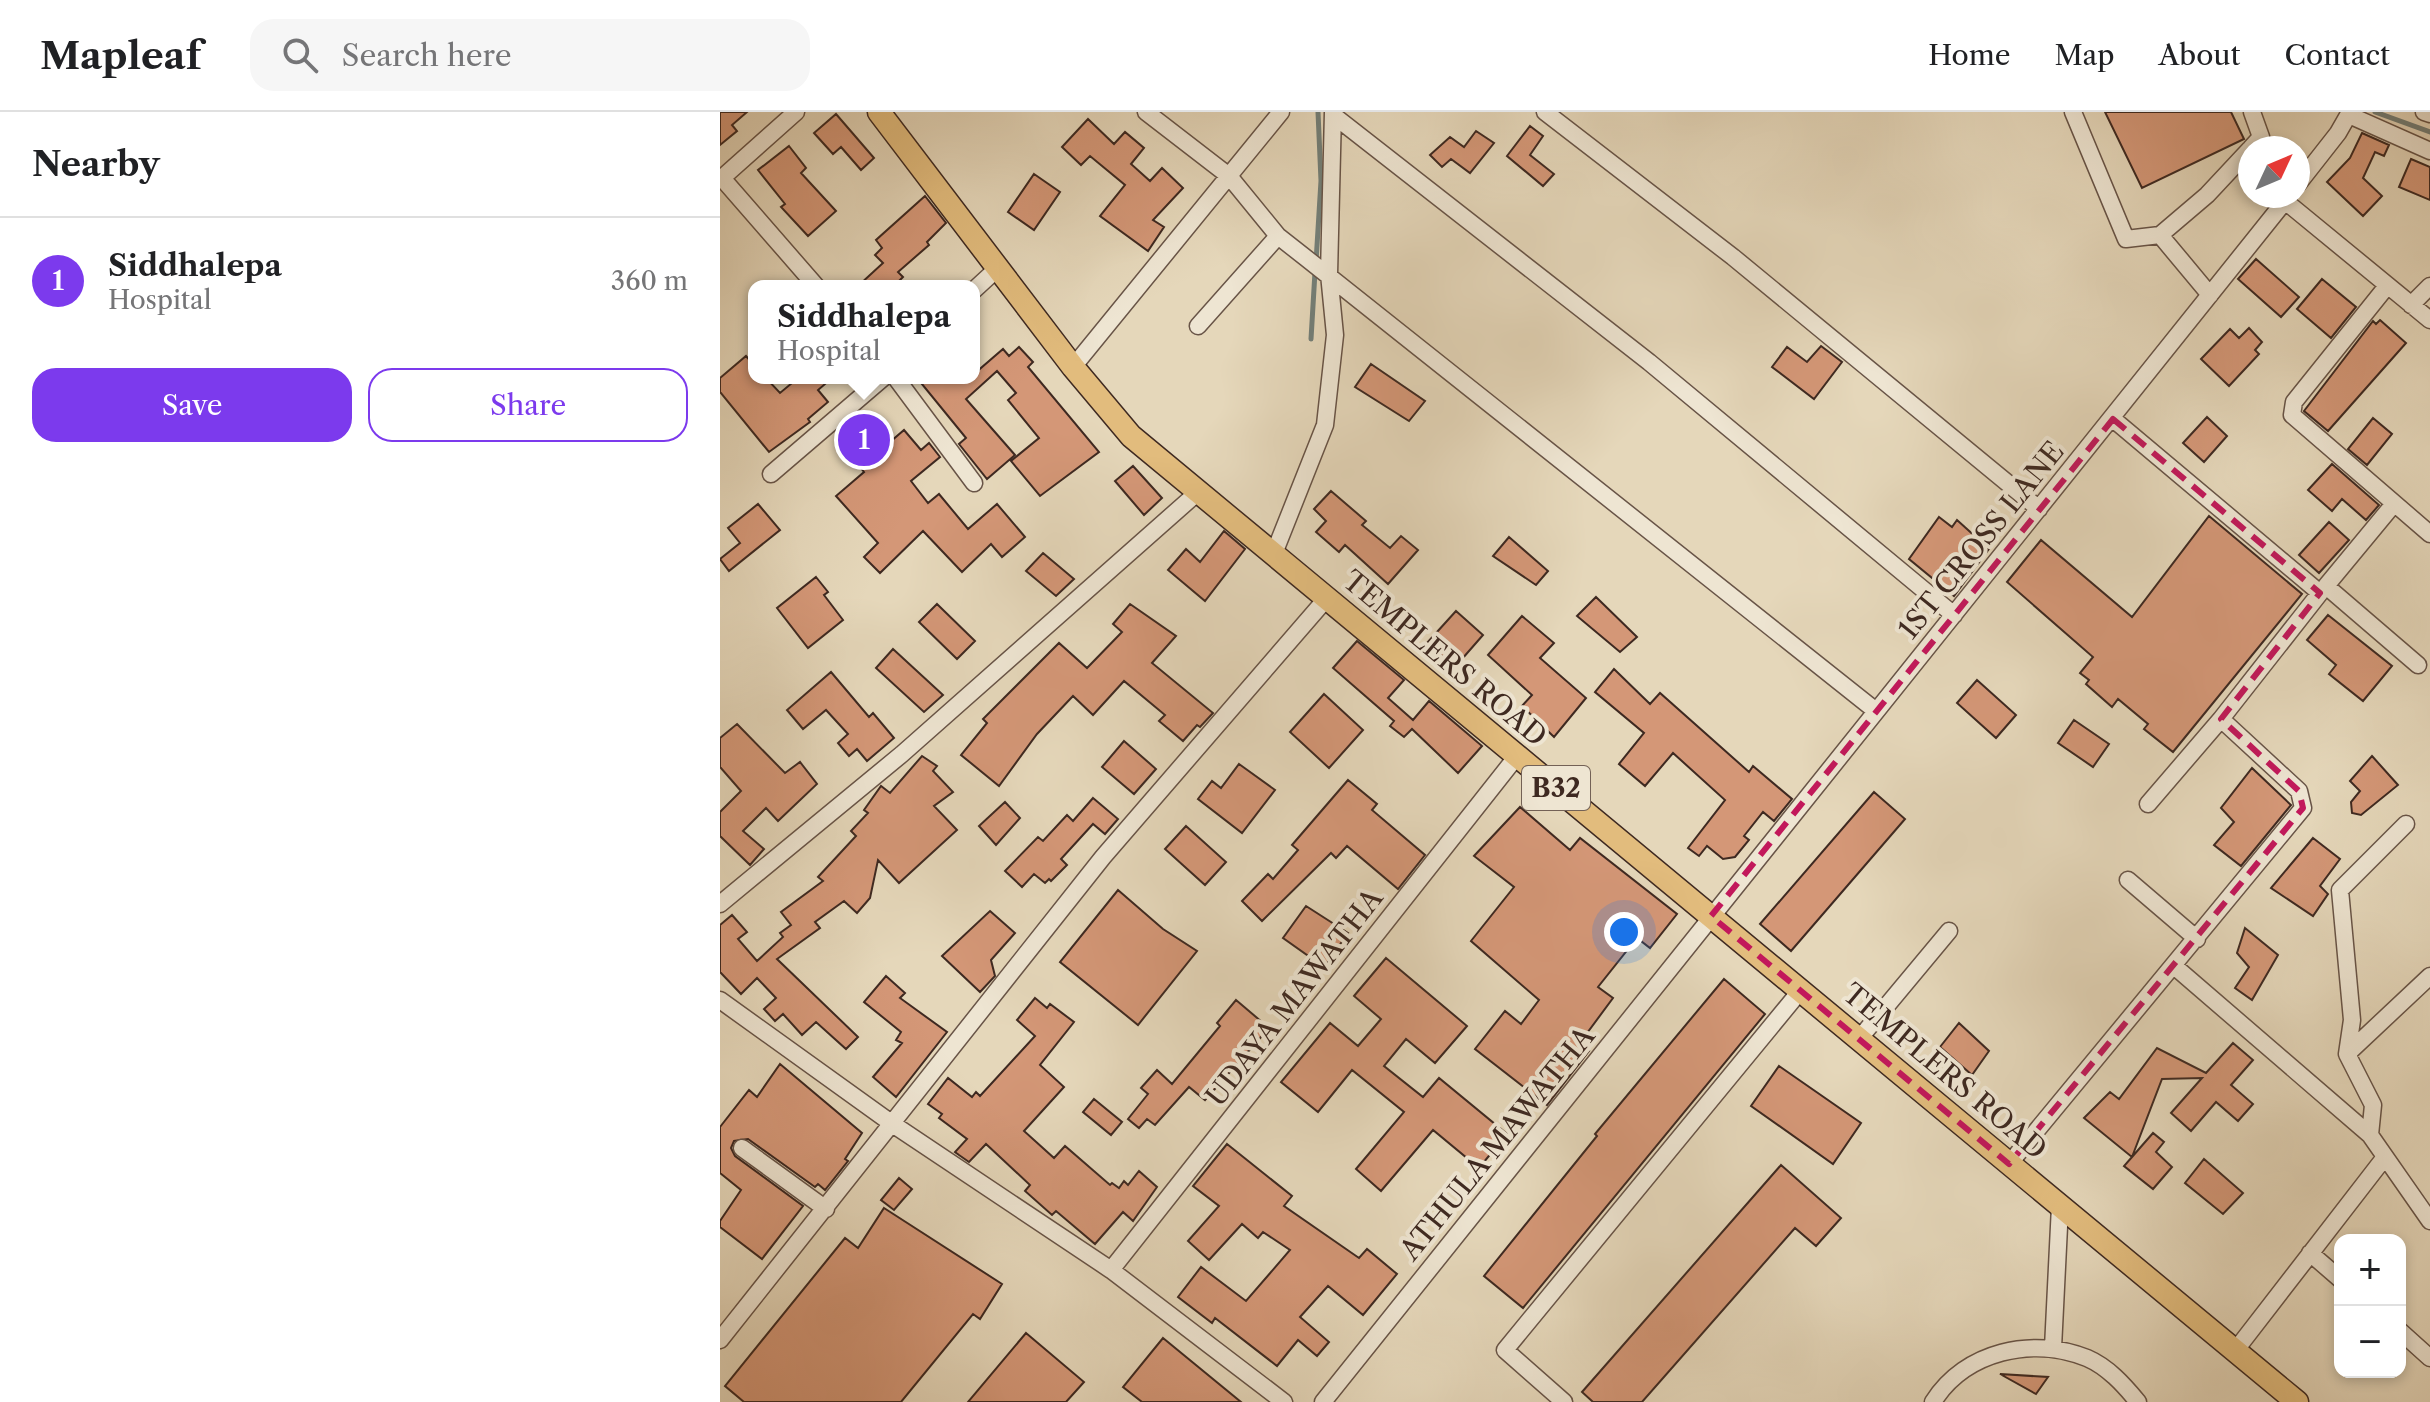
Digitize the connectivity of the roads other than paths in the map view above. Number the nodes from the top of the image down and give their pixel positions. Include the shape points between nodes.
1 (796, 112) edge
2 (879, 112) edge
3 (1146, 112) edge
4 (1281, 112) edge
5 (1545, 112) edge
6 (2073, 112) edge
7 (2252, 112) edge
8 (2424, 112) edge
9 (1333, 114) edge
10 (2349, 114) edge
11 (2430, 114) edge
12 (2261, 136) edge
13 (2430, 151) edge
14 (2238, 161) edge
15 (2310, 168) edge
16 (1229, 176) junction
17 (721, 178) edge
18 (2279, 208) edge
19 (2298, 208) edge
20 (2160, 235) junction
21 (1278, 236) junction
22 (999, 267) junction
23 (1318, 267) junction
24 (811, 280) edge
25 (980, 284) edge
26 (2387, 286) junction
27 (2430, 286) edge
28 (2210, 295) junction
29 (2411, 305) junction
30 (2430, 320) edge
31 (1198, 326) dead end
32 (1073, 367) junction
33 (876, 384) edge
34 (900, 384) edge
35 (2113, 419) junction
36 (771, 474) dead end
37 (974, 483) dead end
38 (1197, 493) junction
39 (2393, 505) junction
40 (2039, 509) junction
41 (2430, 534) edge
42 (1273, 556) junction
43 (2323, 589) junction
44 (1326, 599) junction
45 (1954, 615) junction
46 (2418, 665) dead end
47 (1876, 711) junction
48 (2221, 719) junction
49 (1517, 756) junction
50 (2148, 804) dead end
51 (2406, 824) dead end
52 (2128, 880) dead end
53 (720, 904) edge
54 (1711, 916) junction
55 (1949, 931) dead end
56 (2197, 939) junction
57 (2174, 966) junction
58 (2430, 976) edge
59 (1801, 990) junction
60 (720, 1000) edge
61 (1859, 1039) junction
62 (2347, 1054) junction
63 (894, 1125) junction
64 (2370, 1135) junction
65 (742, 1148) dead end
66 (2385, 1157) junction
67 (2009, 1164) junction
68 (2060, 1206) junction
69 (826, 1209) junction
70 (2430, 1221) edge
71 (2310, 1253) junction
72 (1111, 1270) junction
73 (2334, 1274) edge
74 (2406, 1336) edge
75 (720, 1340) edge
76 (2053, 1348) junction
77 (2235, 1351) junction
78 (2430, 1358) edge
79 (1284, 1402) edge
80 (1323, 1402) edge
81 (1564, 1402) edge
82 (1933, 1402) edge
83 (2138, 1402) edge
84 (2297, 1402) edge

1 - 17 street
2 - 22 main road, TEMPLERS ROAD / B32
3 - 16 street
4 - 16 street
5 - 40 street via 1733,257
6 - 20 street via 2126,239
7 - 12 street
8 - 11 street
9 - 23 street
9 - 45 street via 1649,362
10 - 13 street
10 - 15 street
14 - 20 street
16 - 21 street
16 - 32 street
17 - 24 street
18 - 28 street, 1ST CROSS LANE
19 - 26 street
20 - 28 street
21 - 23 street
21 - 31 street
22 - 25 street
22 - 32 main road, TEMPLERS ROAD / B32
23 - 42 street via 1335,335 1325,425
23 - 47 street
26 - 29 street
26 - 39 street via 2294,402 2292,415
27 - 29 street
28 - 35 street, 1ST CROSS LANE
29 - 30 street
32 - 38 main road, TEMPLERS ROAD / B32 via 1131,436
33 - 36 street
34 - 37 street
35 - 40 street, 1ST CROSS LANE
35 - 43 street
38 - 42 main road, TEMPLERS ROAD / B32
38 - 53 street via 902,754
39 - 41 street
39 - 43 street
40 - 45 street, 1ST CROSS LANE
42 - 44 main road, TEMPLERS ROAD / B32
43 - 46 street
43 - 48 street
44 - 49 main road, TEMPLERS ROAD / B32
44 - 63 street via 1103,857
45 - 47 street, 1ST CROSS LANE
47 - 54 street, 1ST CROSS LANE
48 - 50 street
48 - 56 street via 2299,791 2303,808
49 - 54 main road, TEMPLERS ROAD / B32
49 - 72 street, UDAYA MAWATHA
51 - 62 street via 2340,890 2352,1020
52 - 56 street
54 - 59 main road, TEMPLERS ROAD / B32
54 - 80 street, ATHULA MAWATHA
55 - 61 street
56 - 57 street
57 - 64 street
57 - 67 street
58 - 62 street
59 - 61 main road, TEMPLERS ROAD / B32
59 - 81 street via 1505,1350
60 - 63 street
61 - 67 main road, TEMPLERS ROAD / B32
62 - 64 street via 2373,1105
63 - 69 street
63 - 72 street
64 - 66 street
65 - 69 street
66 - 70 street
66 - 71 street
67 - 68 main road, TEMPLERS ROAD / B32
68 - 76 street
68 - 77 main road, TEMPLERS ROAD / B32
69 - 75 street
71 - 73 street
71 - 77 street
72 - 79 street
74 - 78 street
76 - 82 street via 2021,1348 1990,1356 1962,1371
76 - 83 street via 2088,1359 2118,1379
77 - 84 main road, TEMPLERS ROAD / B32

